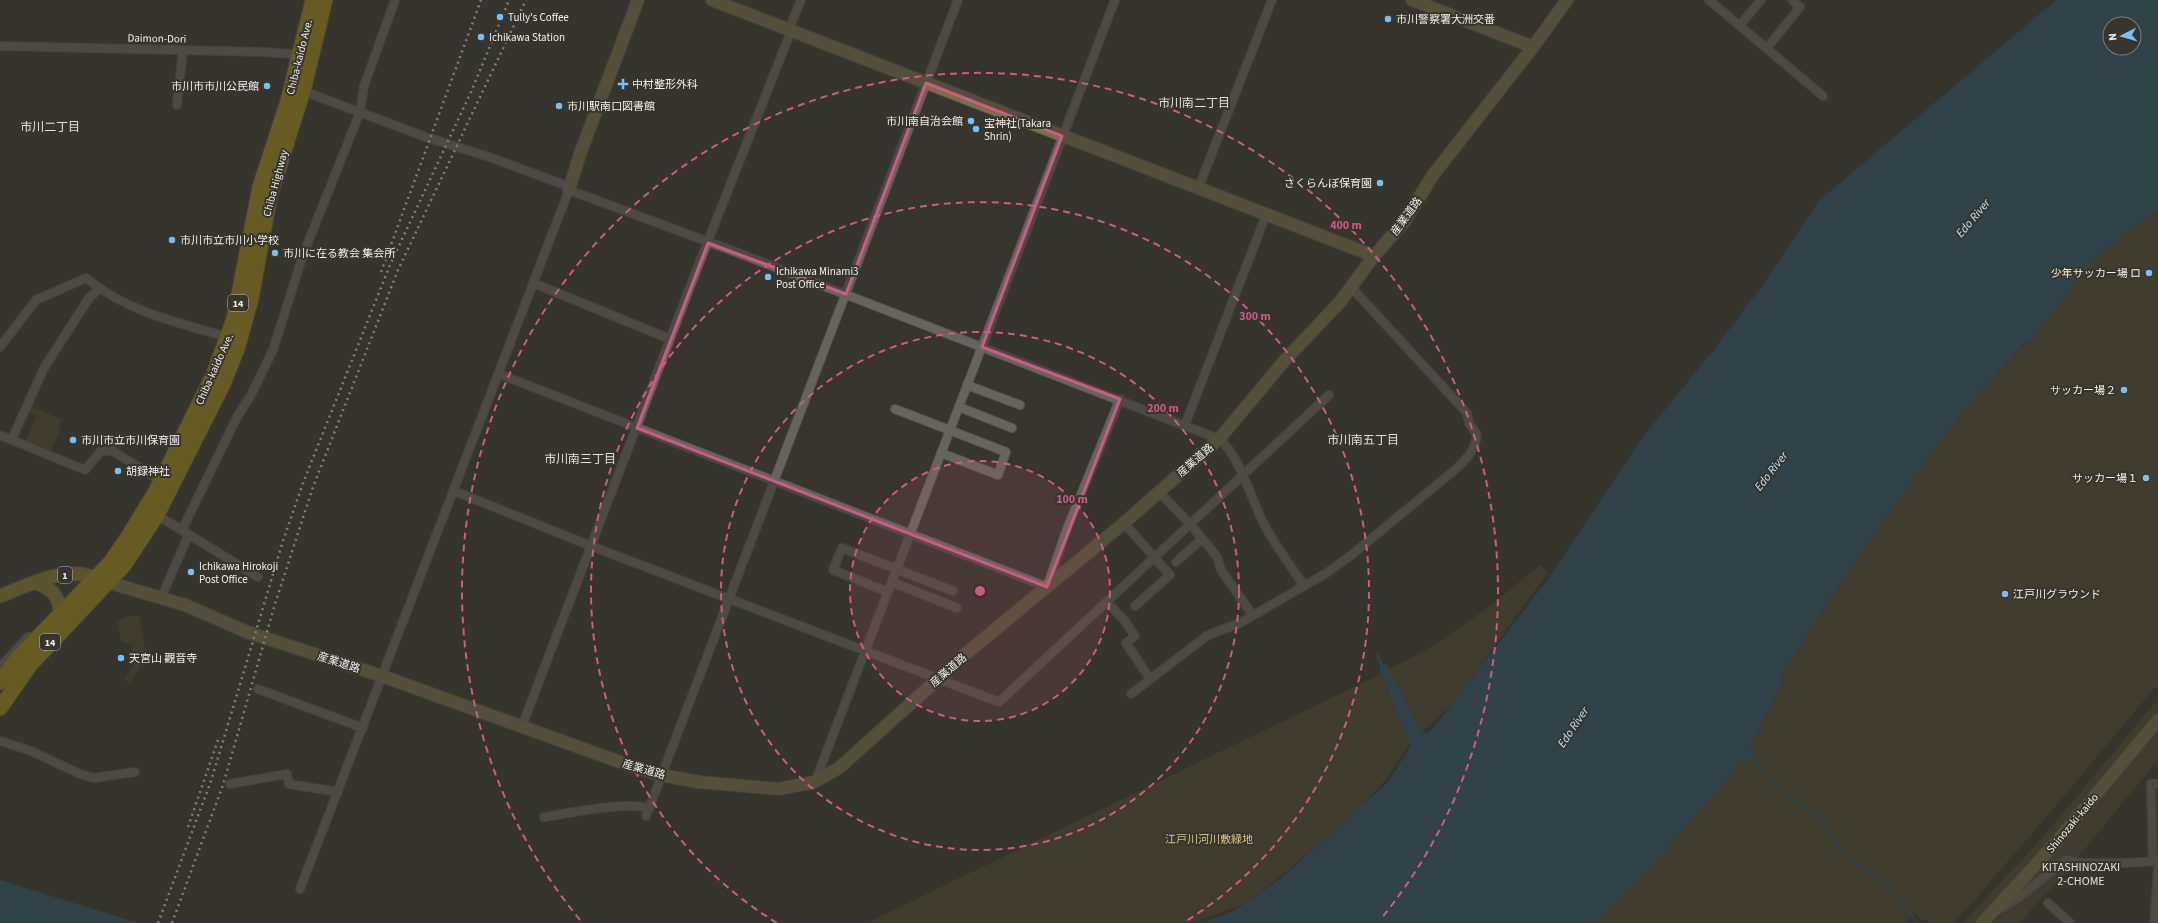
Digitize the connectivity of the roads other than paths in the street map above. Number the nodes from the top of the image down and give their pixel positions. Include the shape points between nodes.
1 (313, 0) edge
2 (326, 0) edge
3 (395, 0) edge
4 (638, 0) edge
5 (712, 0) edge
6 (800, 0) edge
7 (958, 0) edge
8 (1114, 0) edge
9 (1272, 0) edge
10 (1412, 0) edge
11 (1567, 0) edge
12 (1709, 0) edge
13 (1761, 0) edge
14 (1792, 0) edge
15 (1740, 25) junction
16 (791, 31) junction
17 (0, 46) edge
18 (1534, 47) junction
19 (1767, 48) junction
20 (183, 50) junction
21 (306, 56) junction
22 (926, 83) junction
23 (304, 91) junction
24 (1823, 96) dead end
25 (177, 105) dead end
26 (360, 112) junction
27 (1062, 136) junction
28 (570, 189) junction
29 (1198, 189) junction
30 (1266, 215) junction
31 (708, 243) junction
32 (1374, 256) junction
33 (533, 283) junction
34 (1352, 287) junction
35 (99, 289) junction
36 (846, 294) junction
37 (228, 337) junction
38 (670, 338) junction
39 (982, 346) junction
40 (0, 347) edge
41 (499, 374) junction
42 (967, 385) junction
43 (1329, 395) dead end
44 (1120, 399) junction
45 (1020, 405) dead end
46 (959, 407) junction
47 (895, 409) dead end
48 (1185, 425) junction
49 (637, 428) junction
50 (1012, 428) dead end
51 (950, 430) junction
52 (0, 435) edge
53 (12, 439) junction
54 (1219, 439) junction
55 (941, 453) junction
56 (1242, 476) junction
57 (161, 481) junction
58 (773, 481) junction
59 (454, 491) junction
60 (1159, 492) junction
61 (157, 515) junction
62 (1124, 523) junction
63 (1190, 525) junction
64 (185, 533) junction
65 (910, 533) junction
66 (1202, 539) junction
67 (591, 546) junction
68 (1154, 558) junction
69 (1176, 562) dead end
70 (897, 569) junction
71 (258, 577) dead end
72 (101, 580) junction
73 (36, 582) junction
74 (892, 582) junction
75 (1304, 585) junction
76 (1047, 587) junction
77 (953, 591) dead end
78 (888, 592) junction
79 (0, 596) edge
80 (161, 598) junction
81 (728, 598) junction
82 (1107, 602) junction
83 (1135, 606) dead end
84 (957, 608) dead end
85 (1252, 614) junction
86 (59, 616) junction
87 (38, 638) junction
88 (866, 650) junction
89 (0, 667) edge
90 (382, 676) junction
91 (938, 679) junction
92 (1150, 679) junction
93 (0, 682) edge
94 (258, 689) dead end
95 (1131, 694) dead end
96 (0, 708) edge
97 (2158, 720) edge
98 (522, 726) junction
99 (363, 728) junction
100 (0, 741) edge
101 (135, 772) dead end
102 (661, 775) junction
103 (814, 782) junction
104 (230, 784) dead end
105 (2158, 784) edge
106 (338, 792) junction
107 (544, 817) dead end
108 (2156, 863) edge
109 (300, 889) dead end
110 (2048, 904) dead end
111 (1992, 913) junction
112 (1982, 923) edge
113 (2070, 923) edge
114 (2154, 923) edge

1 - 21 highway, Chiba-kaido Ave. / 14
2 - 21 highway, 14
3 - 26 street via 364,86
4 - 28 main road via 580,154
5 - 16 main road
6 - 16 street
7 - 22 street
8 - 27 street
9 - 29 street
10 - 18 main road
11 - 18 main road, 産業道路
12 - 15 street
13 - 15 street
14 - 19 street via 1800,7
15 - 19 street
16 - 22 main road
16 - 31 street
17 - 20 street, Daimon-Dori
18 - 32 main road, 産業道路 via 1433,175 1404,222
19 - 24 street
20 - 21 street, Daimon-Dori via 266,52
20 - 25 street
21 - 23 highway, 14
21 - 37 highway, Chiba-kaido Ave. / 14 via 263,174 240,296
22 - 27 main road
22 - 36 street
23 - 26 street
23 - 61 highway, Chiba-kaido Ave. / 14 via 270,194 251,299 237,349 224,382
26 - 28 street via 492,158
26 - 64 street via 302,255 273,350 237,417
27 - 29 main road
27 - 39 street
28 - 31 street
28 - 33 street
29 - 30 main road
30 - 32 main road
30 - 48 street
31 - 36 street
31 - 38 street
32 - 34 main road, 産業道路
33 - 38 street
33 - 41 street
34 - 54 main road, 産業道路 via 1285,360
34 - 75 street via 1467,413 1469,423 1477,434 1475,446 1457,468 1354,553
35 - 37 street via 156,317
35 - 40 street via 86,278 36,300
35 - 53 street via 89,298 44,368
36 - 39 street
36 - 58 street
37 - 57 highway, Chiba-kaido Ave. / 14 via 213,376
38 - 49 street
39 - 42 street
39 - 44 street
41 - 49 street
41 - 59 street
42 - 45 street
42 - 46 street
43 - 56 street
44 - 48 street
44 - 76 street via 1067,529
46 - 50 street
46 - 51 street
47 - 51 street
48 - 54 street
49 - 58 street
49 - 67 street
51 - 55 street
51 - 55 street via 1006,452 998,475
52 - 53 street
53 - 57 street via 85,470 100,452 111,450
54 - 56 street via 1228,447
54 - 60 main road, 産業道路
55 - 65 street
56 - 63 street
56 - 75 street via 1265,527
57 - 72 highway, Chiba-kaido Ave. / 14
58 - 65 street
58 - 81 street
59 - 67 street
59 - 90 street
60 - 62 main road, 産業道路
60 - 63 street
61 - 64 street
61 - 72 highway, Chiba-kaido Ave. / 14 via 129,558
62 - 68 street
62 - 76 main road, 産業道路
63 - 66 street
63 - 68 street
64 - 71 street
64 - 80 street
65 - 70 street
65 - 76 street
66 - 69 street
66 - 85 street via 1217,557 1221,570
67 - 81 street
67 - 98 street
68 - 82 street
68 - 83 street via 1170,575
70 - 74 street
70 - 77 street
70 - 78 street via 842,548 833,570
72 - 73 main road, 1 via 80,574 69,574
72 - 80 main road, 産業道路
72 - 86 highway, Chiba-kaido Ave. / 14
72 - 96 highway, Chiba-kaido Ave. / 14 via 30,665
73 - 79 main road, 1
73 - 86 main road via 46,586 57,597
74 - 78 street
74 - 84 street
75 - 85 street
76 - 91 main road, 産業道路
78 - 88 street
80 - 90 main road, 産業道路 via 185,605 247,632
81 - 88 street
81 - 102 street
82 - 91 street via 999,702
82 - 92 street via 1135,636 1126,643
85 - 92 street via 1240,623 1208,635
86 - 87 highway, Chiba-kaido Ave. / 14
87 - 89 street via 28,638
87 - 93 highway, Chiba-kaido Ave. / 14 via 17,659
88 - 91 street
88 - 103 street
90 - 98 main road, 産業道路
90 - 99 street
91 - 103 main road, 産業道路 via 839,768
92 - 95 street
94 - 99 street
97 - 111 main road, Shinozaki-kaido via 2052,847
98 - 102 main road, 産業道路
99 - 106 street
100 - 101 street via 93,778
102 - 103 main road, 産業道路 via 699,782 779,789
102 - 107 street via 648,812 644,806 618,807
104 - 106 street via 286,774 289,784
105 - 108 street via 2151,784
106 - 109 street
108 - 111 street via 2082,863 2066,860 2012,902
108 - 114 street
110 - 113 street
111 - 112 main road, Shinozaki-kaido

